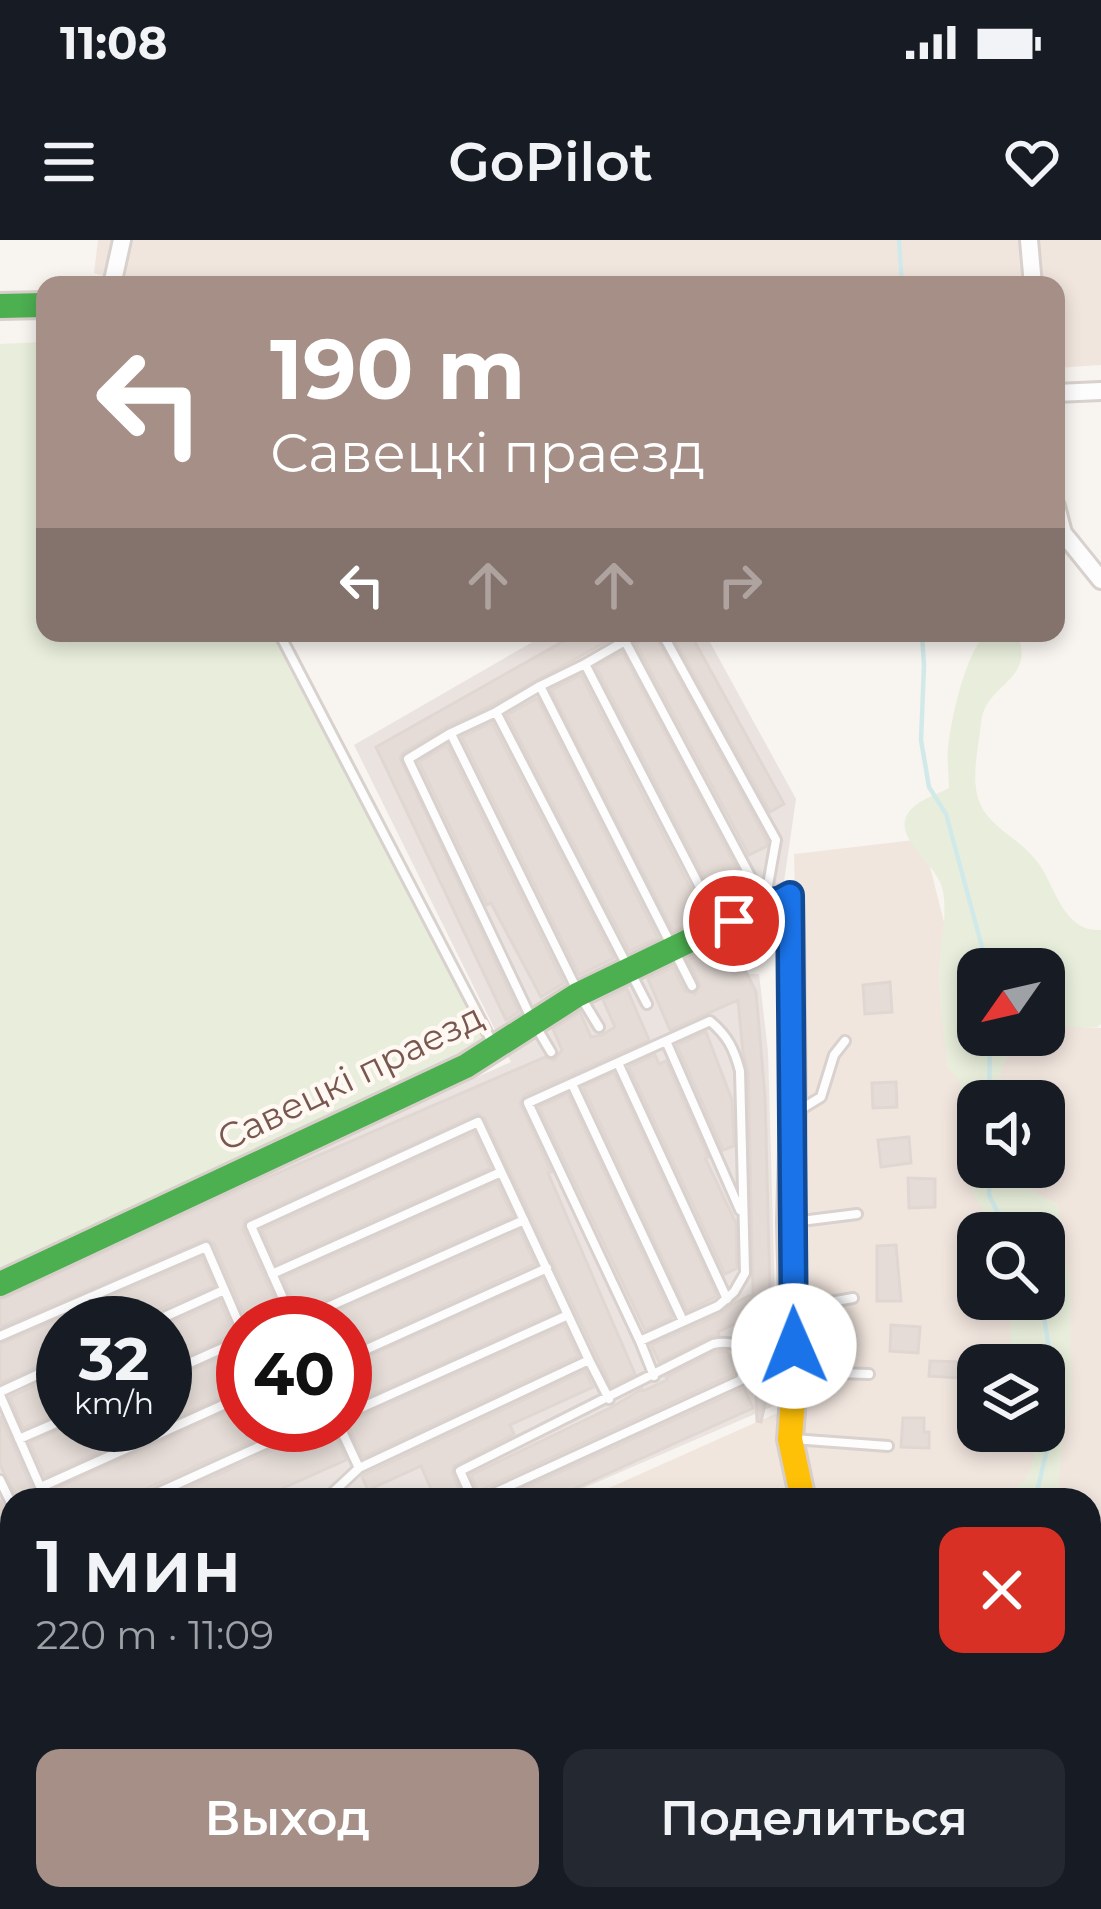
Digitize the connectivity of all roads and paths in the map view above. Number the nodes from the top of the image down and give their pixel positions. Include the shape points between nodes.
1 (122, 240) edge
2 (1029, 240) edge
3 (114, 276) edge
4 (1032, 276) edge
5 (36, 305) edge
6 (0, 306) edge
7 (1101, 391) edge
8 (1065, 393) edge
9 (1065, 535) edge
10 (1101, 580) edge
11 (284, 642) edge
12 (624, 642) edge
13 (627, 642) edge
14 (667, 642) edge
15 (585, 664) junction
16 (540, 686) junction
17 (496, 712) junction
18 (451, 733) junction
19 (764, 904) junction
20 (727, 923) junction
21 (671, 948) junction
22 (745, 959) dead end
23 (628, 971) junction
24 (692, 986) dead end
25 (579, 994) junction
26 (646, 1004) dead end
27 (532, 1020) junction
28 (598, 1027) dead end
29 (666, 1041) junction
30 (845, 1042) dead end
31 (496, 1049) junction
32 (551, 1052) dead end
33 (618, 1063) junction
34 (572, 1084) junction
35 (793, 1114) junction
36 (501, 1172) junction
37 (857, 1214) dead end
38 (743, 1217) junction
39 (524, 1220) junction
40 (790, 1222) junction
41 (547, 1268) junction
42 (272, 1274) junction
43 (0, 1285) edge
44 (224, 1290) junction
45 (226, 1296) edge
46 (282, 1296) edge
47 (354, 1296) edge
48 (854, 1298) dead end
49 (727, 1299) junction
50 (192, 1304) edge
51 (793, 1309) junction
52 (568, 1315) junction
53 (683, 1321) junction
54 (0, 1336) edge
55 (640, 1340) junction
56 (372, 1347) edge
57 (589, 1360) junction
58 (869, 1374) dead end
59 (36, 1376) edge
60 (654, 1376) junction
61 (794, 1383) junction
62 (0, 1394) edge
63 (609, 1399) junction
64 (372, 1403) edge
65 (216, 1408) edge
66 (36, 1432) edge
67 (19, 1439) junction
68 (790, 1439) junction
69 (888, 1446) dead end
70 (248, 1452) edge
71 (352, 1452) edge
72 (359, 1468) junction
73 (40, 1487) joint
74 (168, 1488) edge
75 (338, 1488) edge
76 (469, 1488) edge
77 (502, 1488) edge
78 (800, 1488) edge

1 - 3 street
2 - 4 street
5 - 6 street
7 - 8 street
9 - 10 street
11 - 31 lane
12 - 15 lane
13 - 19 lane
14 - 19 lane via 776,840
15 - 16 lane
15 - 20 lane
16 - 17 lane
16 - 21 lane
17 - 18 lane
17 - 23 lane
18 - 25 lane
18 - 27 lane via 408,759
19 - 20 street, Савецкі праезд
19 - 35 street, Савецкі праезд via 790,895
20 - 21 street, Савецкі праезд
20 - 22 lane via 743,937
21 - 23 street, Савецкі праезд
21 - 24 lane
23 - 25 street, Савецкі праезд
23 - 26 lane
25 - 27 street, Савецкі праезд
25 - 28 lane
27 - 31 street, Савецкі праезд
27 - 32 lane
29 - 33 lane
29 - 38 lane
29 - 38 lane via 710,1022 734,1048
30 - 35 lane via 821,1097
31 - 43 street, Савецкі праезд
33 - 34 lane
33 - 49 lane
34 - 53 lane
34 - 55 lane via 528,1103
35 - 40 street
36 - 39 lane
36 - 42 lane
36 - 42 lane via 478,1122 251,1226
37 - 40 lane
38 - 49 lane via 745,1274
39 - 41 lane
39 - 47 lane
40 - 51 street
41 - 52 lane
41 - 56 lane
42 - 46 lane
44 - 45 lane
44 - 50 lane
44 - 54 lane via 206,1247
48 - 51 lane
49 - 53 lane
51 - 61 street
52 - 57 lane
52 - 64 lane
53 - 55 lane
55 - 60 lane
57 - 63 lane
57 - 72 lane
58 - 61 lane via 807,1372
59 - 62 lane
60 - 63 lane
60 - 77 lane via 728,1341 746,1361 741,1380
61 - 68 street
62 - 67 lane
63 - 76 lane via 460,1472
65 - 73 lane
66 - 67 lane
67 - 73 lane
68 - 69 lane
68 - 78 street
70 - 74 lane
71 - 72 lane
72 - 75 lane

